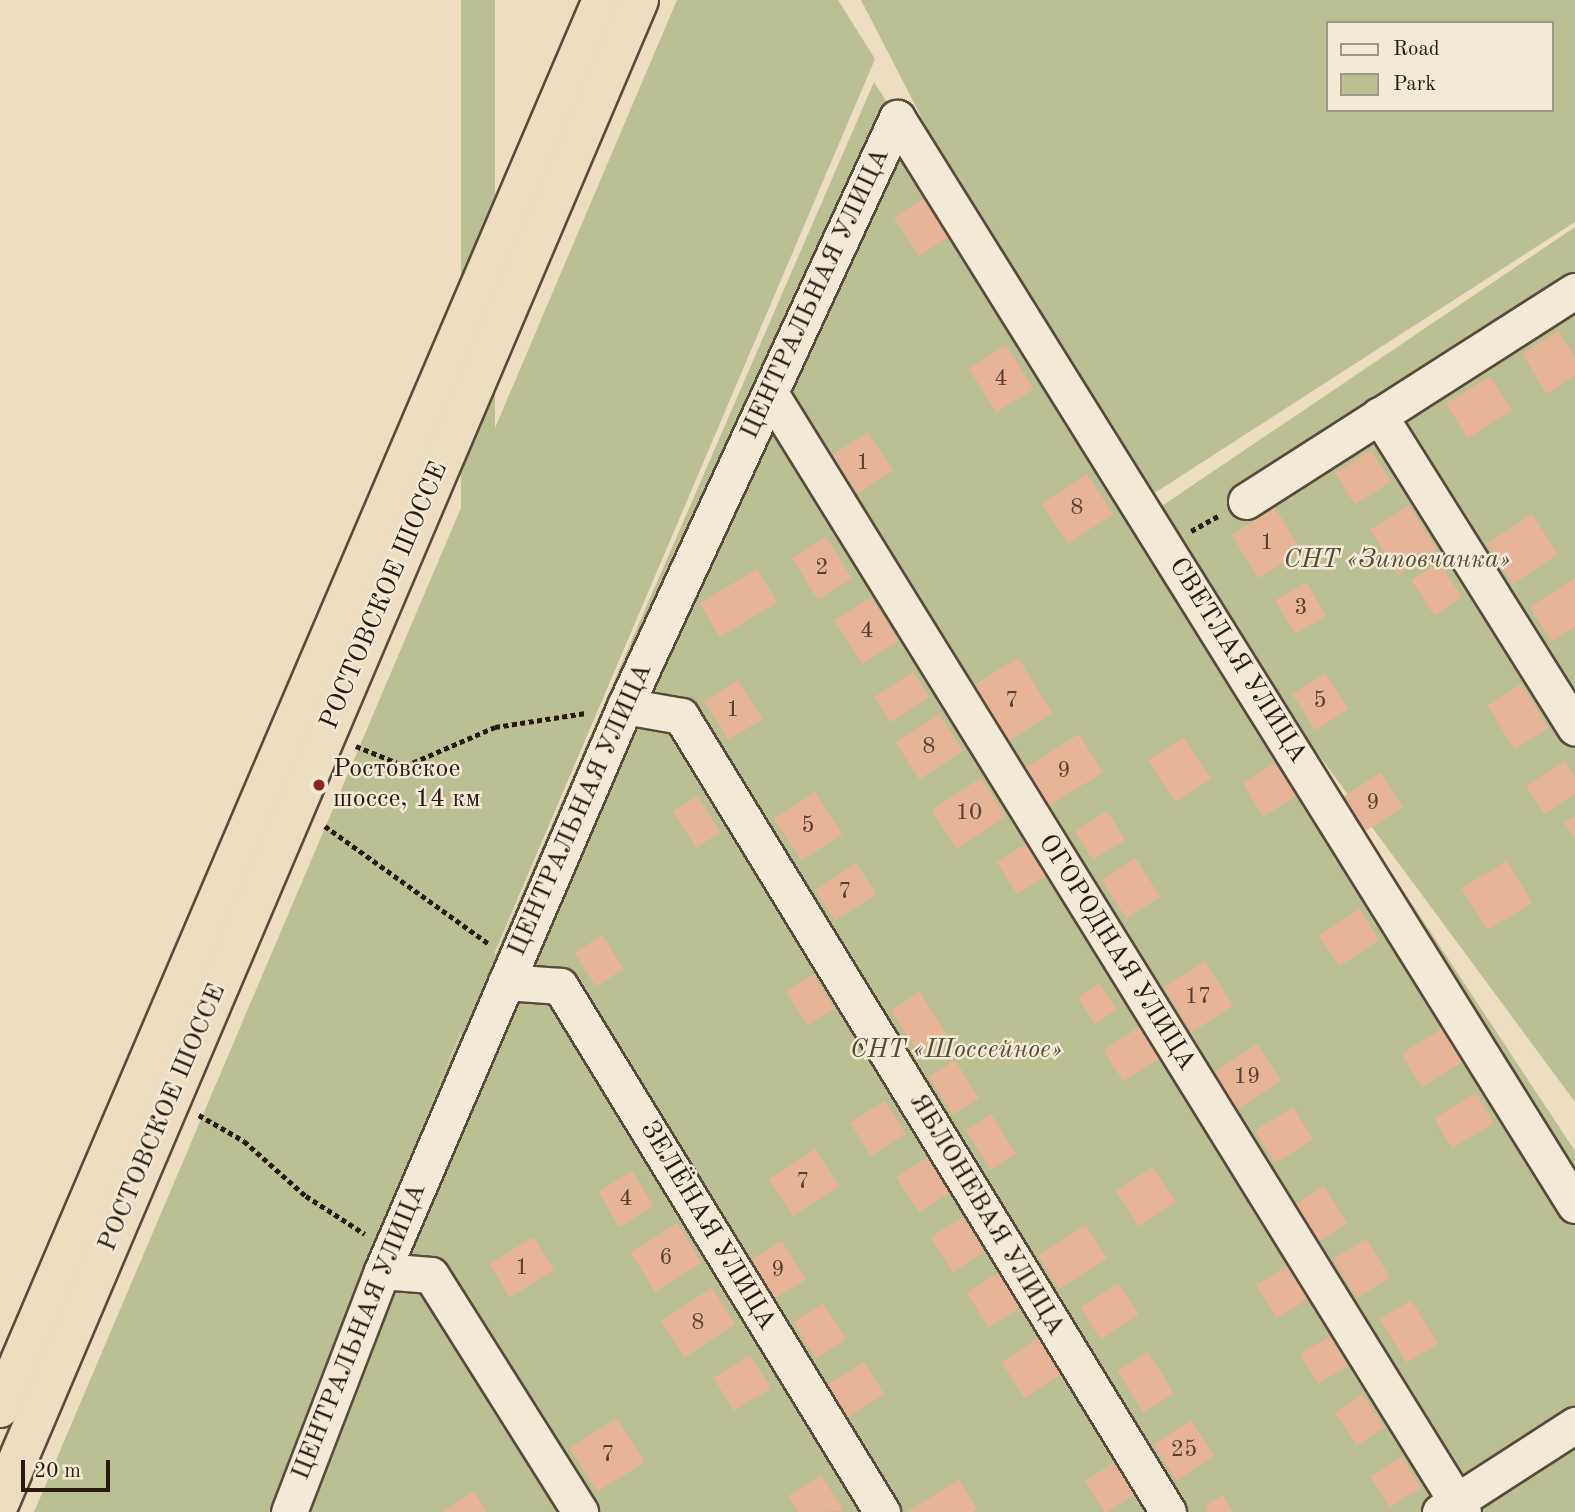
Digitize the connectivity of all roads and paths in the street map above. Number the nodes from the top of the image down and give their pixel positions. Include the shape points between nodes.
1 (602, 0) edge
2 (639, 0) edge
3 (897, 118) joint
4 (1575, 291) edge
5 (770, 393) junction
6 (1379, 415) junction
7 (1246, 501) joint
8 (1165, 545) junction
9 (625, 706) junction
10 (1575, 728) edge
11 (348, 743) dead end
12 (315, 819) dead end
13 (511, 972) junction
14 (189, 1109) dead end
15 (1575, 1205) edge
16 (386, 1260) junction
17 (0, 1408) edge
18 (1575, 1425) edge
19 (0, 1502) edge
20 (1453, 1509) edge
21 (290, 1511) edge
22 (580, 1512) edge
23 (882, 1512) edge
24 (1168, 1512) edge

1 - 17 highway, РОСТОВСКОЕ ШОССЕ
2 - 19 highway, РОСТОВСКОЕ ШОССЕ
3 - 5 street, ЦЕНТРАЛЬНАЯ УЛИЦА
3 - 8 street, СВЕТЛАЯ УЛИЦА
4 - 6 street
5 - 9 street, ЦЕНТРАЛЬНАЯ УЛИЦА
5 - 20 street, ОГОРОДНАЯ УЛИЦА
6 - 7 street
6 - 10 street
7 - 8 path
8 - 15 street, СВЕТЛАЯ УЛИЦА
9 - 11 path via 495,727 405,766
9 - 13 street, ЦЕНТРАЛЬНАЯ УЛИЦА
9 - 24 street, ЯБЛОНЕВАЯ УЛИЦА via 681,716
12 - 13 path
13 - 16 street, ЦЕНТРАЛЬНАЯ УЛИЦА
13 - 23 street, ЗЕЛЁНАЯ УЛИЦА via 560,986
14 - 16 path via 244,1141
16 - 21 street, ЦЕНТРАЛЬНАЯ УЛИЦА
16 - 22 street via 431,1275
18 - 20 street

